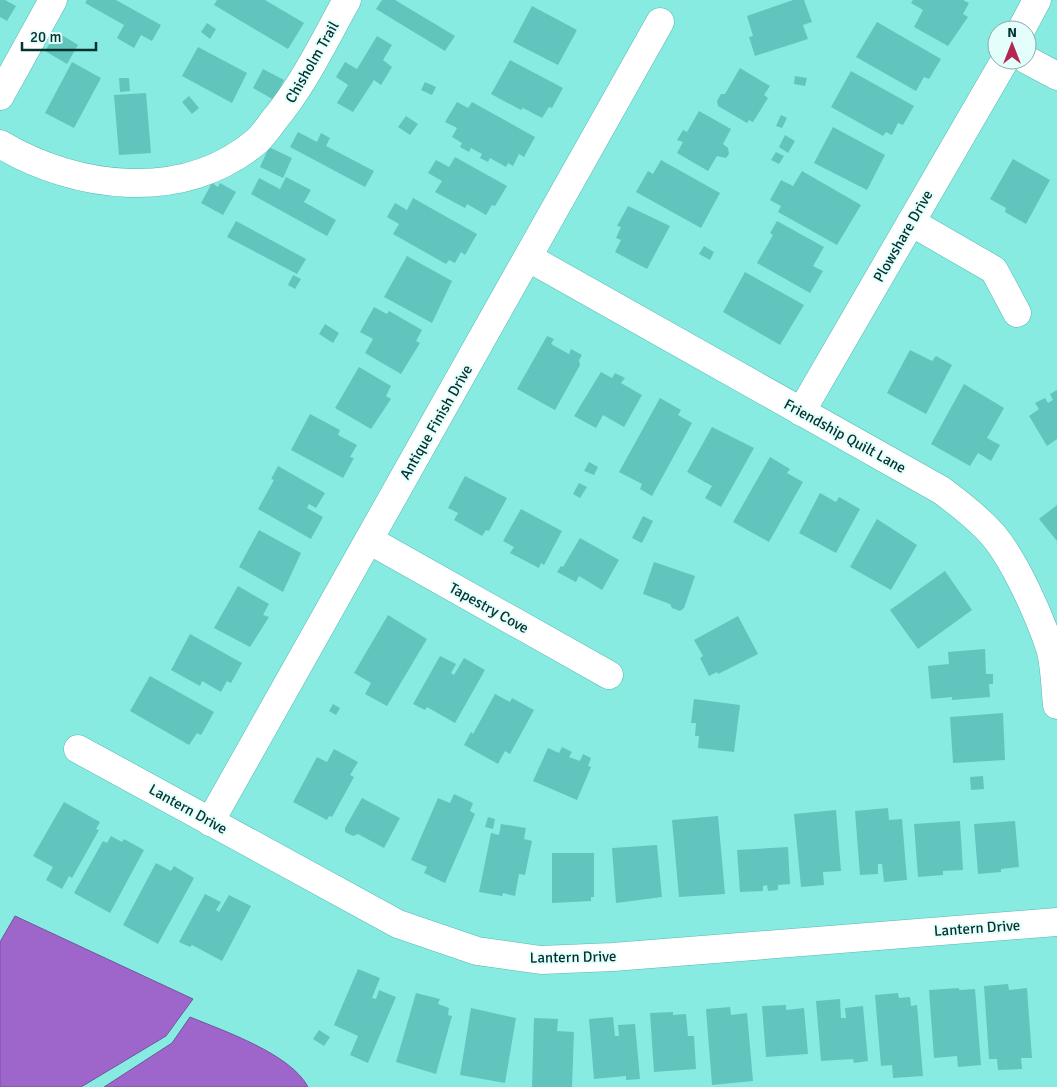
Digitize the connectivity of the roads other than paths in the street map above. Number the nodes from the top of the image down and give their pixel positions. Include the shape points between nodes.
1 (53, 0) edge
2 (347, 0) edge
3 (1037, 0) edge
4 (1026, 20) edge
5 (660, 22) dead end
6 (1037, 65) edge
7 (998, 70) edge
8 (1057, 76) edge
9 (0, 96) edge
10 (0, 144) edge
11 (911, 222) junction
12 (529, 258) junction
13 (1017, 314) dead end
14 (801, 412) junction
15 (369, 540) junction
16 (1048, 616) edge
17 (609, 675) dead end
18 (1057, 705) edge
19 (78, 749) dead end
20 (210, 822) junction
21 (1057, 922) edge

1 - 9 street
2 - 10 street, Chisholm Trail via 292,98 257,140 215,168 164,183 114,183 74,176 27,160
3 - 4 street
5 - 12 street, Antique Finish Drive
6 - 8 street
7 - 11 street, Plowshare Drive
11 - 13 street via 994,270
11 - 14 street, Plowshare Drive
12 - 14 street, Friendship Quilt Lane
12 - 15 street, Antique Finish Drive
14 - 16 street, Friendship Quilt Lane via 941,490 972,514 994,537
15 - 17 street, Tapestry Cove
15 - 20 street, Antique Finish Drive
16 - 18 street, Friendship Quilt Lane
19 - 20 street, Lantern Drive
20 - 21 street, Lantern Drive via 398,924 477,951 541,960

